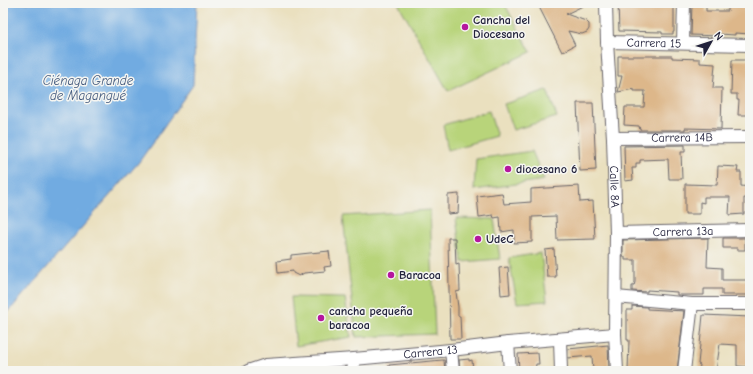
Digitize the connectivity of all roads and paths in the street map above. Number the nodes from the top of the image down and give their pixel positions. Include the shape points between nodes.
1 (606, 3) edge
2 (684, 3) edge
3 (607, 42) junction
4 (683, 43) junction
5 (750, 45) edge
6 (750, 137) edge
7 (613, 138) junction
8 (750, 230) edge
9 (616, 233) junction
10 (616, 297) junction
11 (692, 304) junction
12 (750, 304) edge
13 (615, 334) junction
14 (560, 339) junction
15 (508, 342) junction
16 (451, 350) junction
17 (354, 359) junction
18 (248, 371) edge
19 (352, 371) edge
20 (453, 371) edge
21 (510, 371) edge
22 (561, 371) edge
23 (617, 371) edge
24 (684, 371) edge

1 - 3 street, Calle 8A
2 - 4 street
3 - 4 street, Carrera 15
3 - 7 street, Calle 8A
4 - 5 street, Carrera 15
6 - 7 street, Carrera 14B
7 - 9 street, Calle 8A
8 - 9 street, Carrera 13a
9 - 10 street, Calle 8A
10 - 11 street
10 - 13 street, Calle 8A
11 - 12 street
11 - 24 street
13 - 14 street, Carrera 13
13 - 23 street, Calle 8A
14 - 15 street, Carrera 13
14 - 22 street
15 - 16 street, Carrera 13
15 - 21 street
16 - 17 street, Carrera 13
16 - 20 street
17 - 18 street, Carrera 13 via 266,365
17 - 19 street

